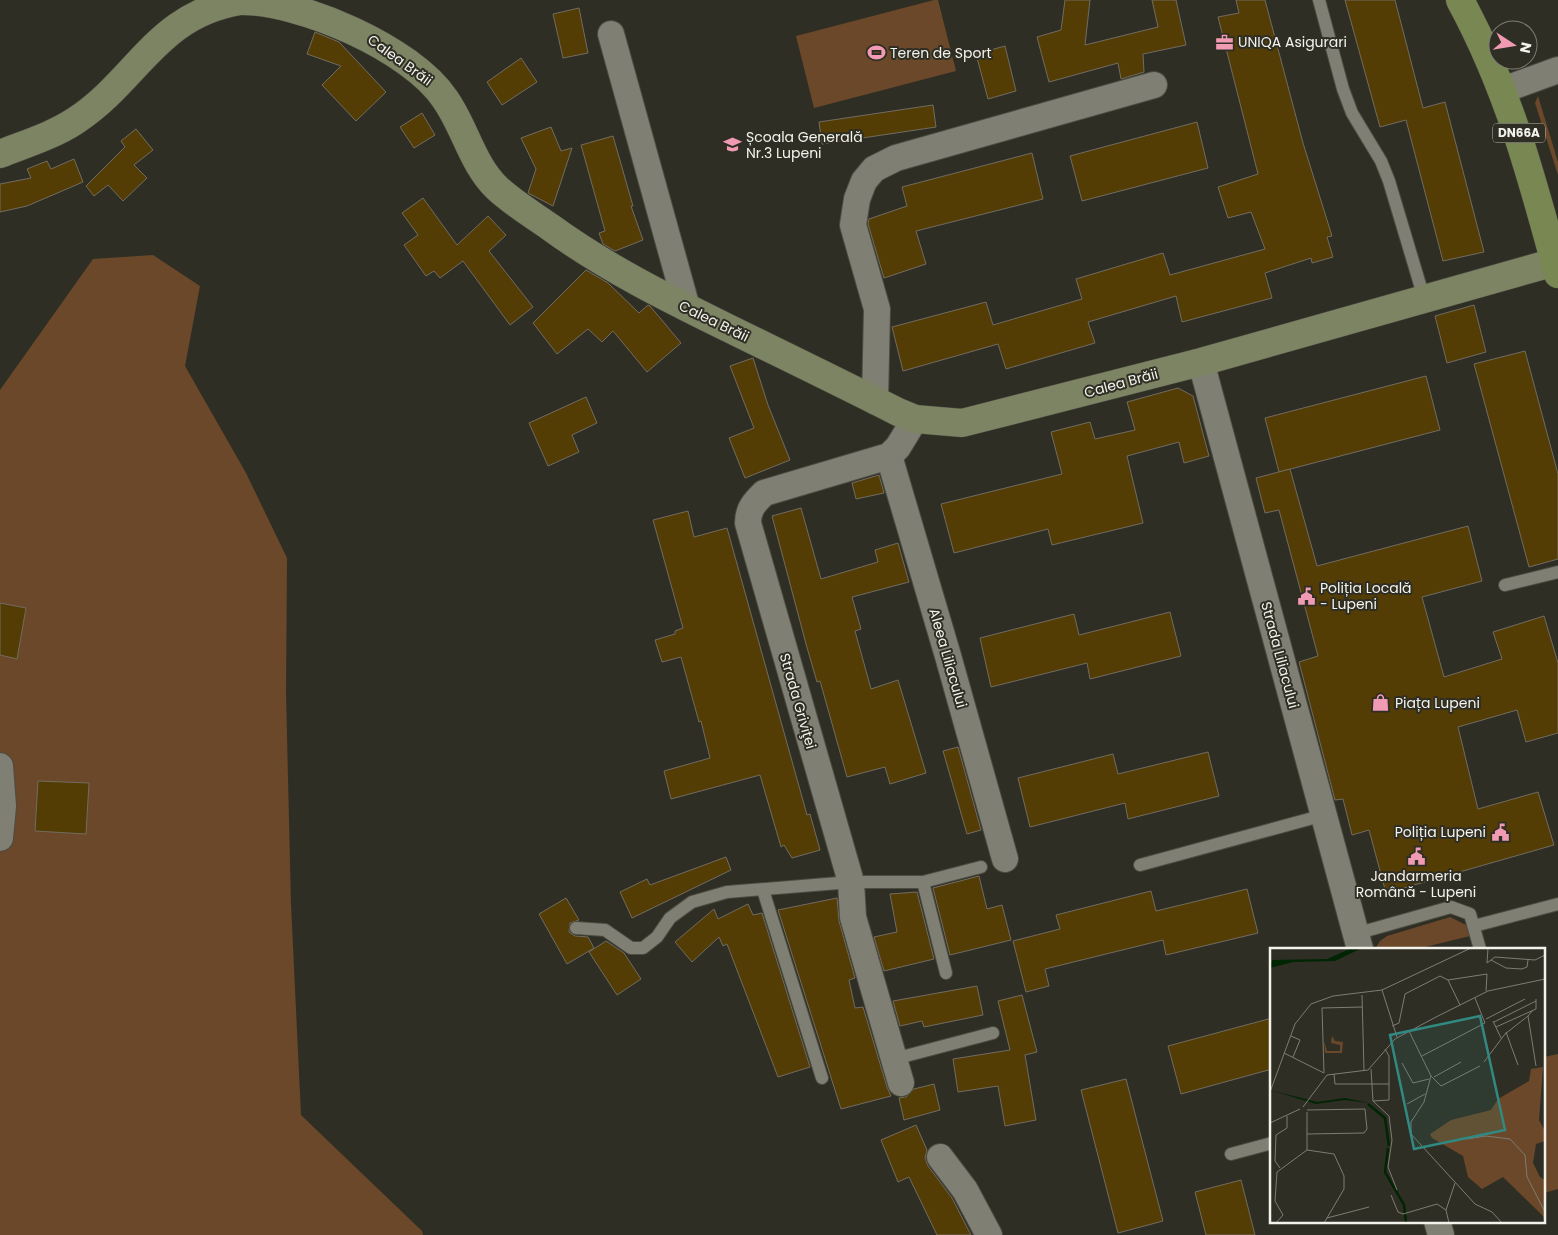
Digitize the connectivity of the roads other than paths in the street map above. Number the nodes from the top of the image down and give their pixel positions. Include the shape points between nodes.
1 (1319, 0) edge
2 (1460, 0) edge
3 (611, 34) dead end
4 (1558, 70) edge
5 (1154, 85) dead end
6 (1503, 90) junction
7 (0, 154) edge
8 (1556, 268) edge
9 (1424, 298) junction
10 (687, 308) junction
11 (1201, 362) junction
12 (875, 400) junction
13 (915, 419) junction
14 (889, 456) junction
15 (1558, 572) edge
16 (1505, 585) dead end
17 (0, 766) edge
18 (1324, 815) junction
19 (0, 838) edge
20 (993, 863) joint
21 (1140, 865) dead end
22 (851, 882) junction
23 (923, 882) junction
24 (763, 890) junction
25 (1558, 904) edge
26 (1474, 926) junction
27 (576, 928) dead end
28 (1358, 941) edge
29 (1480, 948) edge
30 (946, 973) dead end
31 (992, 1033) dead end
32 (894, 1058) junction
33 (822, 1078) dead end
34 (900, 1083) dead end
35 (1270, 1144) edge
36 (1231, 1154) dead end
37 (940, 1157) dead end
38 (1437, 1222) edge
39 (988, 1235) edge
40 (1441, 1235) edge

1 - 9 lane via 1343,89 1352,113 1390,181
2 - 6 main road, DN66A
3 - 10 street
4 - 6 street
5 - 12 street via 896,158 874,169 864,181 857,199 853,224 877,309
6 - 8 main road, DN66A via 1522,143
7 - 10 main road, Calea Brăii via 54,133 76,120 118,83 163,36 186,19 212,8 242,1 268,0 296,5 349,25 409,64 444,96 483,172 498,189 590,256
8 - 9 main road, Calea Brăii
9 - 11 main road, Calea Brăii
10 - 12 main road, Calea Brăii
11 - 13 main road, Calea Brăii via 962,423
11 - 18 street, Strada Liliacului
12 - 13 main road, Calea Brăii
13 - 14 street
14 - 20 street, Aleea Liliacului via 948,656
14 - 22 street, Strada Griviţei via 764,493 748,512 751,540
15 - 16 lane
17 - 19 street via 3,806
18 - 21 lane
18 - 28 street, Strada Liliacului
20 - 23 lane
22 - 23 lane
22 - 24 lane
22 - 32 street, Strada Griviţei via 853,917
23 - 30 lane
24 - 27 lane via 727,892 692,902 670,918 657,937 644,948 636,949 605,930
24 - 33 lane
25 - 26 lane
26 - 28 lane via 1470,914 1451,908
26 - 29 lane
31 - 32 lane
32 - 34 street, Strada Griviţei
35 - 36 lane
37 - 39 street via 965,1190
38 - 40 street

